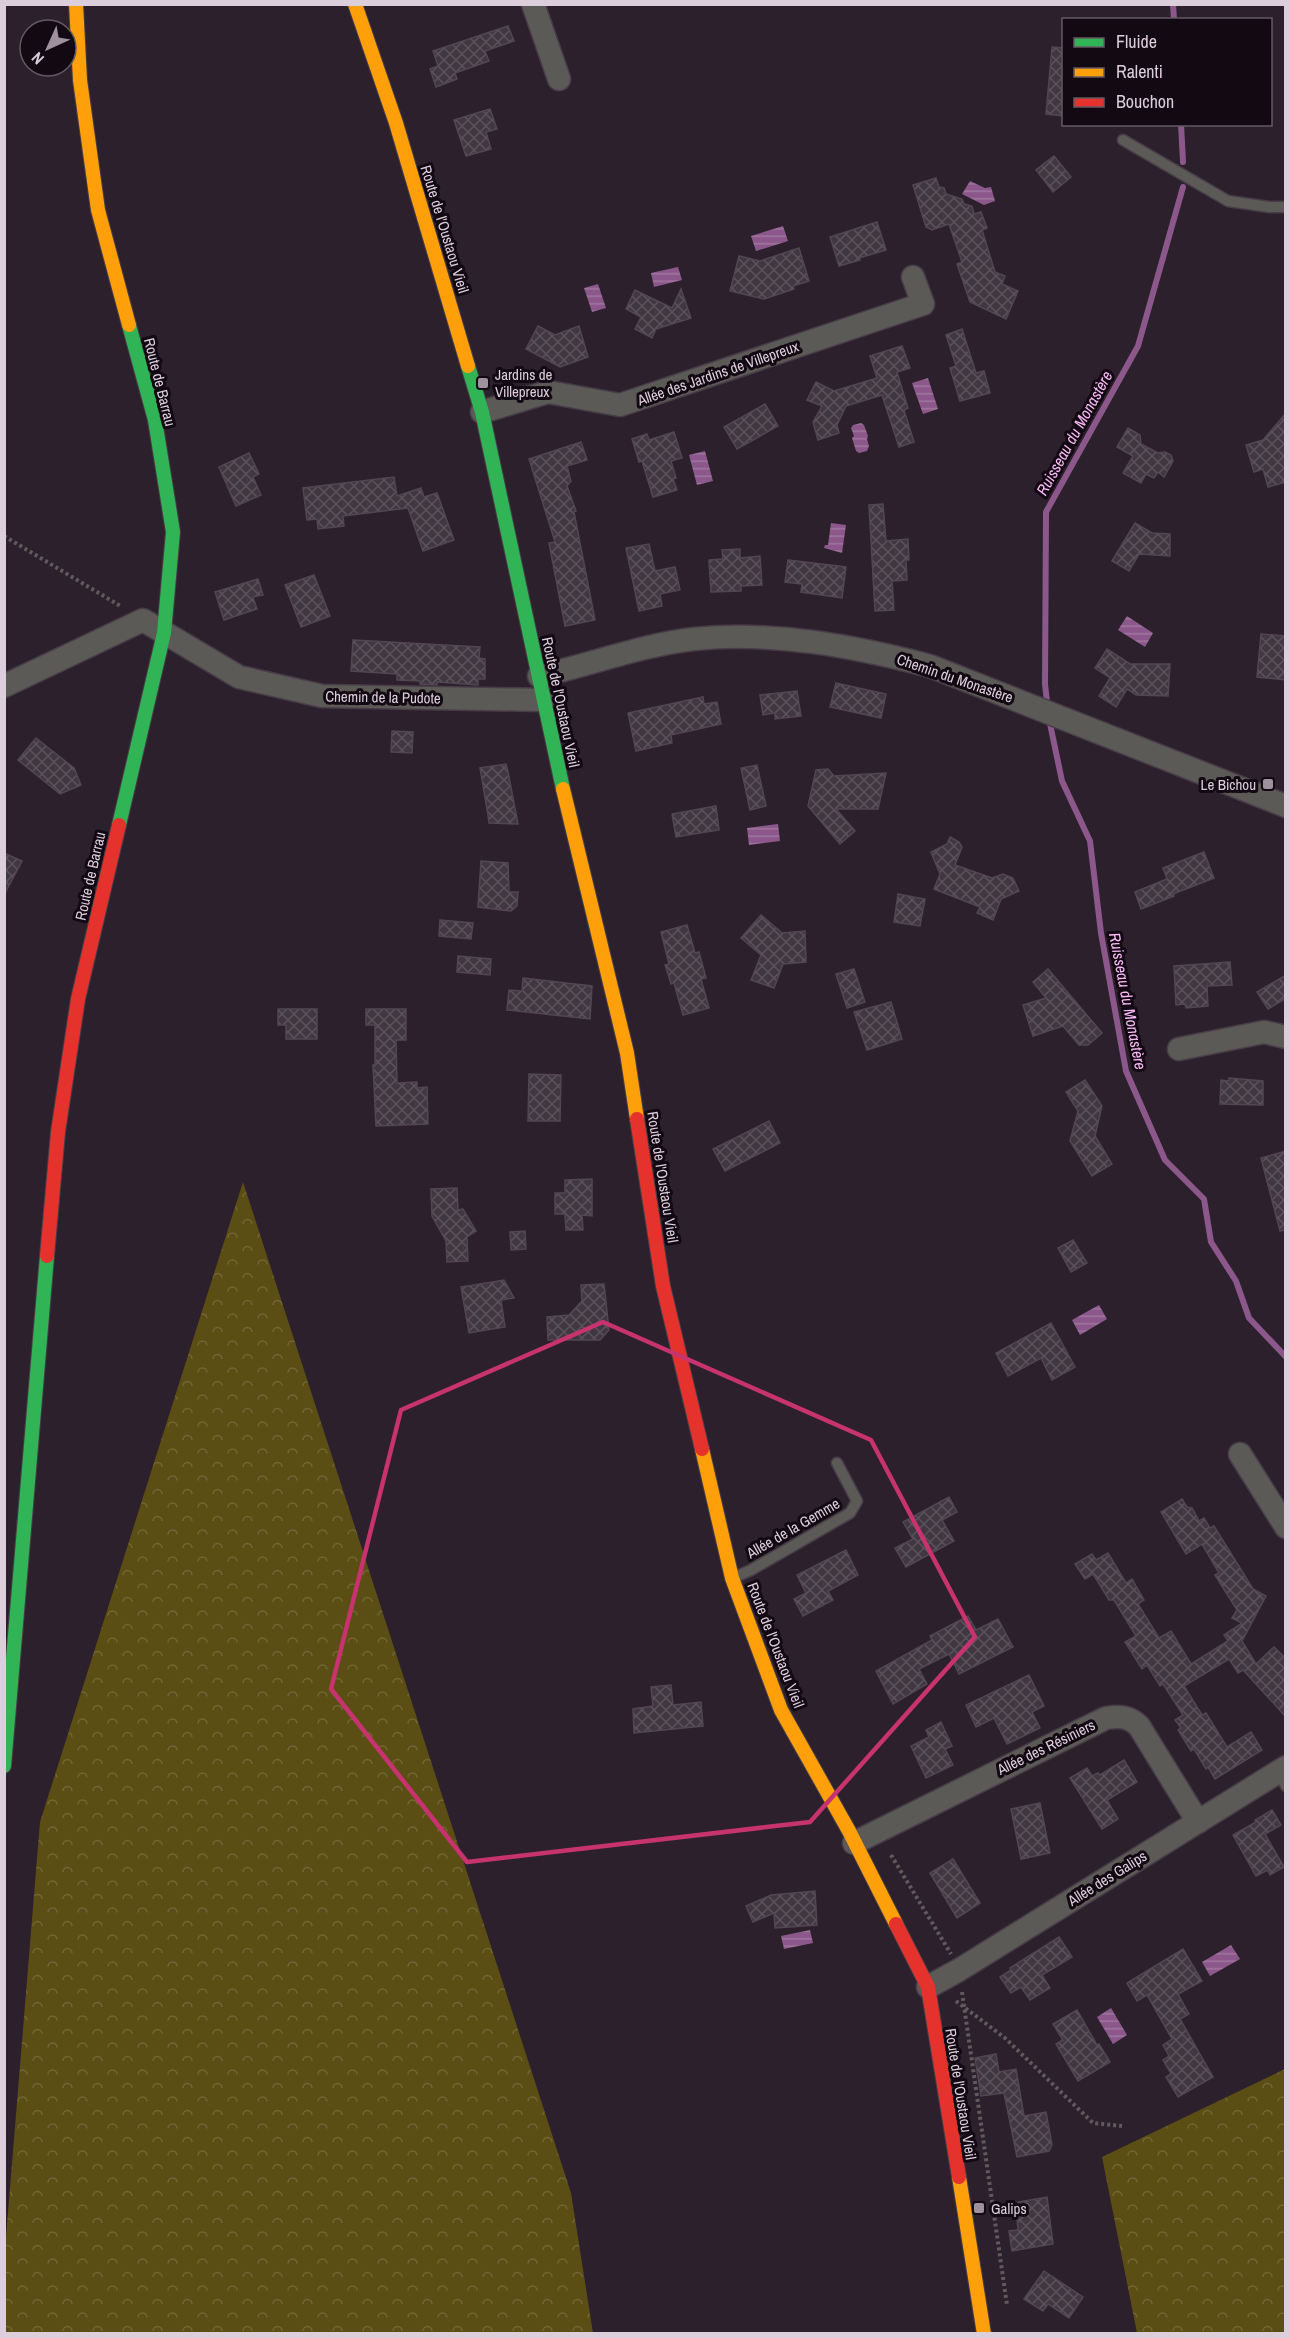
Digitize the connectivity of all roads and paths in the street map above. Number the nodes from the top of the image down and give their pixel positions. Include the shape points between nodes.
1 (76, 4) edge
2 (355, 4) edge
3 (533, 4) edge
4 (559, 79) dead end
5 (1123, 140) dead end
6 (1286, 207) edge
7 (913, 277) dead end
8 (482, 412) junction
9 (4, 536) edge
10 (143, 620) junction
11 (164, 633) junction
12 (538, 676) junction
13 (4, 686) edge
14 (543, 700) junction
15 (1286, 806) edge
16 (1286, 1037) edge
17 (1179, 1049) dead end
18 (1240, 1454) dead end
19 (837, 1462) dead end
20 (1286, 1527) edge
21 (732, 1578) junction
22 (4, 1766) edge
23 (1283, 1775) edge
24 (1198, 1822) junction
25 (876, 1831) junction
26 (854, 1842) junction
27 (959, 1970) junction
28 (928, 1987) junction
29 (964, 2006) junction
30 (1122, 2126) dead end
31 (1008, 2311) dead end
32 (984, 2334) edge

1 - 11 street, Route de Barrau via 80,80 98,210 155,420 173,532
2 - 8 street, Route de l'Oustaou Vieil via 396,123
3 - 4 street
5 - 6 lane via 1228,201
7 - 8 street, Allée des Jardins de Villepreux via 923,304 620,405 548,392
8 - 12 street, Route de l'Oustaou Vieil
9 - 10 path
10 - 11 street, Chemin de la Pudote
10 - 13 street
11 - 14 street, Chemin de la Pudote via 239,677 322,696
11 - 22 street, Route de Barrau via 78,999 58,1132
12 - 14 street, Route de l'Oustaou Vieil
12 - 15 street, Chemin du Monastère via 694,639 774,638 871,651 930,666
14 - 21 street, Route de l'Oustaou Vieil via 627,1053 663,1286
16 - 17 street via 1264,1032
18 - 20 street
19 - 21 lane, Allée de la Gemme via 857,1502 850,1513
21 - 26 street, Route de l'Oustaou Vieil via 781,1710
23 - 24 street, Allée des Galips
24 - 25 street, Allée des Résiniers via 1139,1726 1118,1716 1106,1718
24 - 27 street, Allée des Galips
25 - 26 street, Allée des Résiniers
25 - 27 path
26 - 28 street, Route de l'Oustaou Vieil
27 - 28 street, Allée des Galips
27 - 29 path
28 - 29 path
28 - 32 street, Route de l'Oustaou Vieil
29 - 30 path via 1005,2038 1093,2123
29 - 31 path

